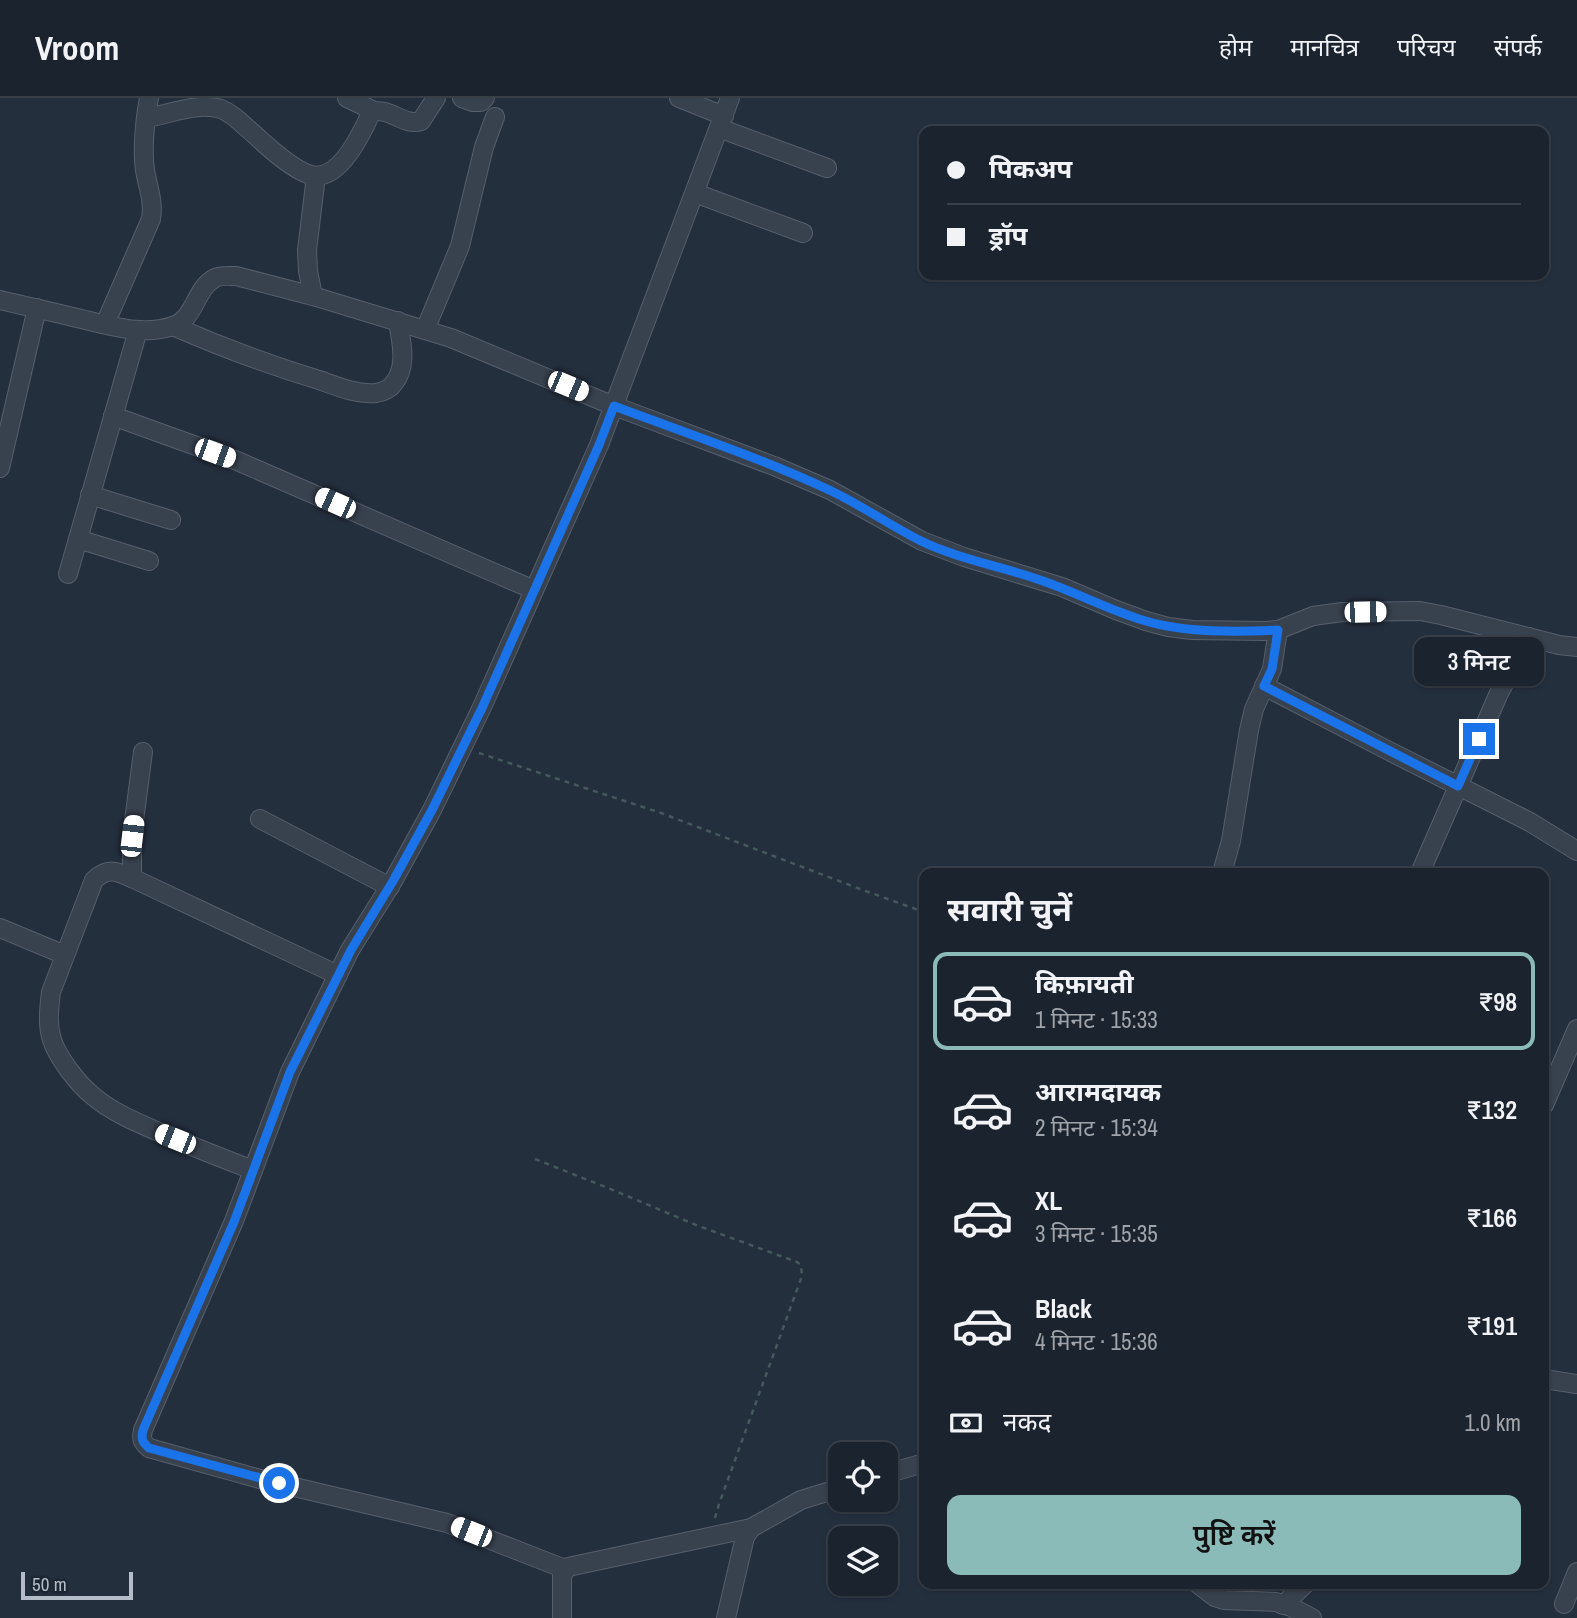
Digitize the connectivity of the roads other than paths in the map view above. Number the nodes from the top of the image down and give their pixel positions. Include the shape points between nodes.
1 (149, 98) edge
2 (347, 98) edge
3 (436, 98) edge
4 (461, 98) edge
5 (485, 98) edge
6 (678, 98) edge
7 (730, 98) edge
8 (374, 111) junction
9 (495, 117) dead end
10 (147, 118) junction
11 (721, 122) junction
12 (828, 168) dead end
13 (316, 176) junction
14 (695, 193) junction
15 (803, 233) dead end
16 (313, 296) junction
17 (0, 300) edge
18 (37, 308) junction
19 (398, 321) junction
20 (105, 324) junction
21 (173, 326) junction
22 (138, 330) junction
23 (425, 330) junction
24 (614, 406) junction
25 (113, 416) junction
26 (0, 468) edge
27 (90, 495) junction
28 (171, 520) dead end
29 (78, 539) junction
30 (149, 561) dead end
31 (68, 574) dead end
32 (534, 590) junction
33 (1278, 630) junction
34 (1529, 637) junction
35 (1577, 647) edge
36 (1264, 686) junction
37 (143, 752) dead end
38 (1458, 786) junction
39 (260, 819) dead end
40 (1577, 851) edge
41 (1223, 868) edge
42 (1422, 868) edge
43 (132, 878) junction
44 (390, 887) junction
45 (0, 928) edge
46 (65, 955) junction
47 (338, 975) junction
48 (1577, 1029) edge
49 (1549, 1093) edge
50 (253, 1170) junction
51 (1549, 1380) edge
52 (1577, 1384) edge
53 (919, 1464) edge
54 (898, 1471) edge
55 (828, 1492) edge
56 (751, 1528) junction
57 (565, 1569) junction
58 (1577, 1572) edge
59 (1205, 1589) edge
60 (1300, 1589) edge
61 (1564, 1604) dead end
62 (1283, 1605) junction
63 (562, 1618) edge
64 (726, 1618) edge
65 (1312, 1618) edge

1 - 10 street
2 - 8 street
3 - 8 street via 418,122
4 - 5 street via 477,103
6 - 11 street
7 - 11 street
8 - 13 street via 352,151 330,171
9 - 23 street via 460,246
10 - 13 street via 201,107 223,110 280,156
10 - 20 street via 144,159 153,209
11 - 12 street
11 - 14 street
13 - 16 street via 307,250
14 - 15 street
14 - 24 street
16 - 19 street
16 - 21 street via 224,276 205,287 190,313
17 - 18 street
18 - 20 street
18 - 26 street
19 - 21 street via 401,369 395,383 377,393 349,390 278,368
19 - 23 street
20 - 22 street
21 - 22 street
22 - 25 street
23 - 24 street
24 - 32 street
24 - 33 street via 830,490 922,541 1062,587 1146,621 1192,630
25 - 27 street
25 - 32 street via 235,460
27 - 28 street
27 - 29 street
29 - 30 street
29 - 31 street
32 - 44 street via 463,748
33 - 34 street via 1313,615 1420,611
33 - 36 street via 1272,669
34 - 35 street
34 - 38 street
36 - 38 street
36 - 41 street via 1249,730
37 - 43 street via 132,836
38 - 40 street
38 - 42 street
39 - 44 street
43 - 46 street via 108,871 94,880
43 - 47 street
44 - 47 street
45 - 46 street
46 - 50 street via 51,992 49,1025 53,1042 79,1083 121,1114
47 - 50 street via 290,1072
48 - 49 street
50 - 57 street via 143,1430 143,1443 260,1479 447,1522
51 - 52 street
53 - 54 street
55 - 56 street via 801,1500
56 - 57 street
56 - 64 street
57 - 63 street
58 - 61 street
59 - 62 street via 1223,1600
60 - 62 street
62 - 65 street

